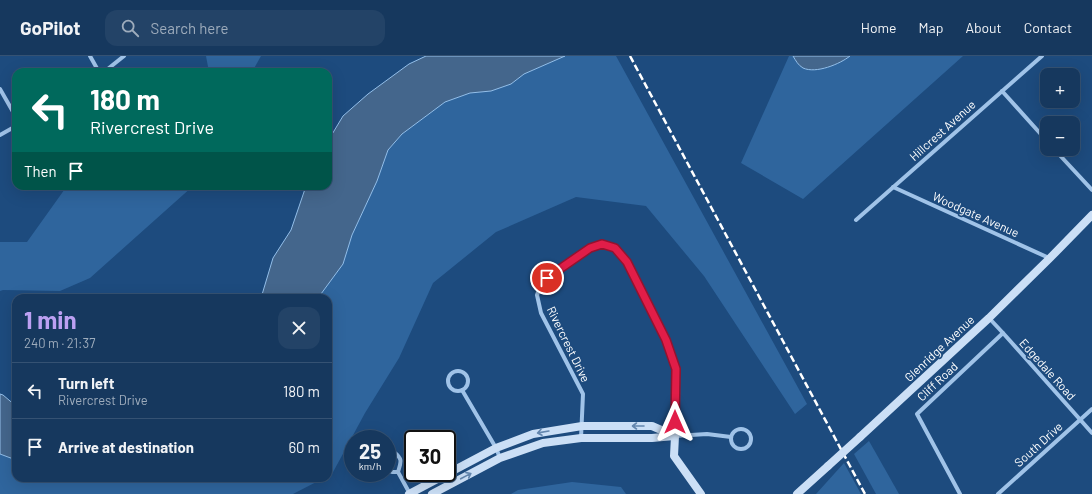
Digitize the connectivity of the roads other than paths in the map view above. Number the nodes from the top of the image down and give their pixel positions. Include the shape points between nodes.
1 (90, 56) edge
2 (124, 56) edge
3 (1042, 56) edge
4 (97, 68) edge
5 (109, 68) edge
6 (0, 89) edge
7 (1002, 91) junction
8 (12, 110) edge
9 (12, 128) edge
10 (1040, 133) edge
11 (0, 136) edge
12 (1060, 156) edge
13 (893, 187) junction
14 (1092, 190) edge
15 (1092, 215) edge
16 (856, 220) dead end
17 (1050, 258) junction
18 (989, 318) junction
19 (1003, 333) junction
20 (462, 390) junction
21 (1092, 409) edge
22 (1080, 420) junction
23 (582, 426) junction
24 (1092, 433) edge
25 (675, 436) junction
26 (731, 437) junction
27 (581, 438) junction
28 (496, 448) junction
29 (396, 454) edge
30 (500, 458) junction
31 (398, 472) joint
32 (410, 494) edge
33 (432, 494) edge
34 (701, 494) edge
35 (797, 494) edge
36 (960, 494) edge
37 (998, 494) edge

1 - 4 street
2 - 5 street
3 - 7 street, Hillcrest Avenue
6 - 8 street
7 - 10 street
7 - 13 street, Hillcrest Avenue
9 - 11 street
12 - 14 street
13 - 16 street, Hillcrest Avenue
13 - 17 street, Woodgate Avenue
15 - 17 street, Glenridge Avenue
17 - 18 street, Glenridge Avenue
18 - 19 street, Edgedale Road
18 - 35 street, Glenridge Avenue, bridge
19 - 22 street, Edgedale Road
19 - 36 street, Cliff Road via 917,414
20 - 20 street via 468,383 467,377 460,372 454,372 449,384 453,389
20 - 28 street
21 - 22 street, South Drive
22 - 24 street, Edgedale Road
22 - 37 street, South Drive
25 -> 23 street via 652,426
23 - 25 street, Rivercrest Drive via 583,394 541,313 537,295 541,284 554,273 590,248 602,244 615,248 627,262 666,340 676,369
23 - 27 street, Rivercrest Drive
23 -> 28 street via 533,434
25 - 26 street via 707,434
25 - 27 street
25 - 34 street via 674,456
26 - 26 street via 732,444 741,449 747,447 752,439 747,430 740,428 734,431
27 - 30 street via 543,442
28 - 30 street
28 - 32 street
29 - 31 street via 401,462
33 -> 30 street
31 - 32 street

